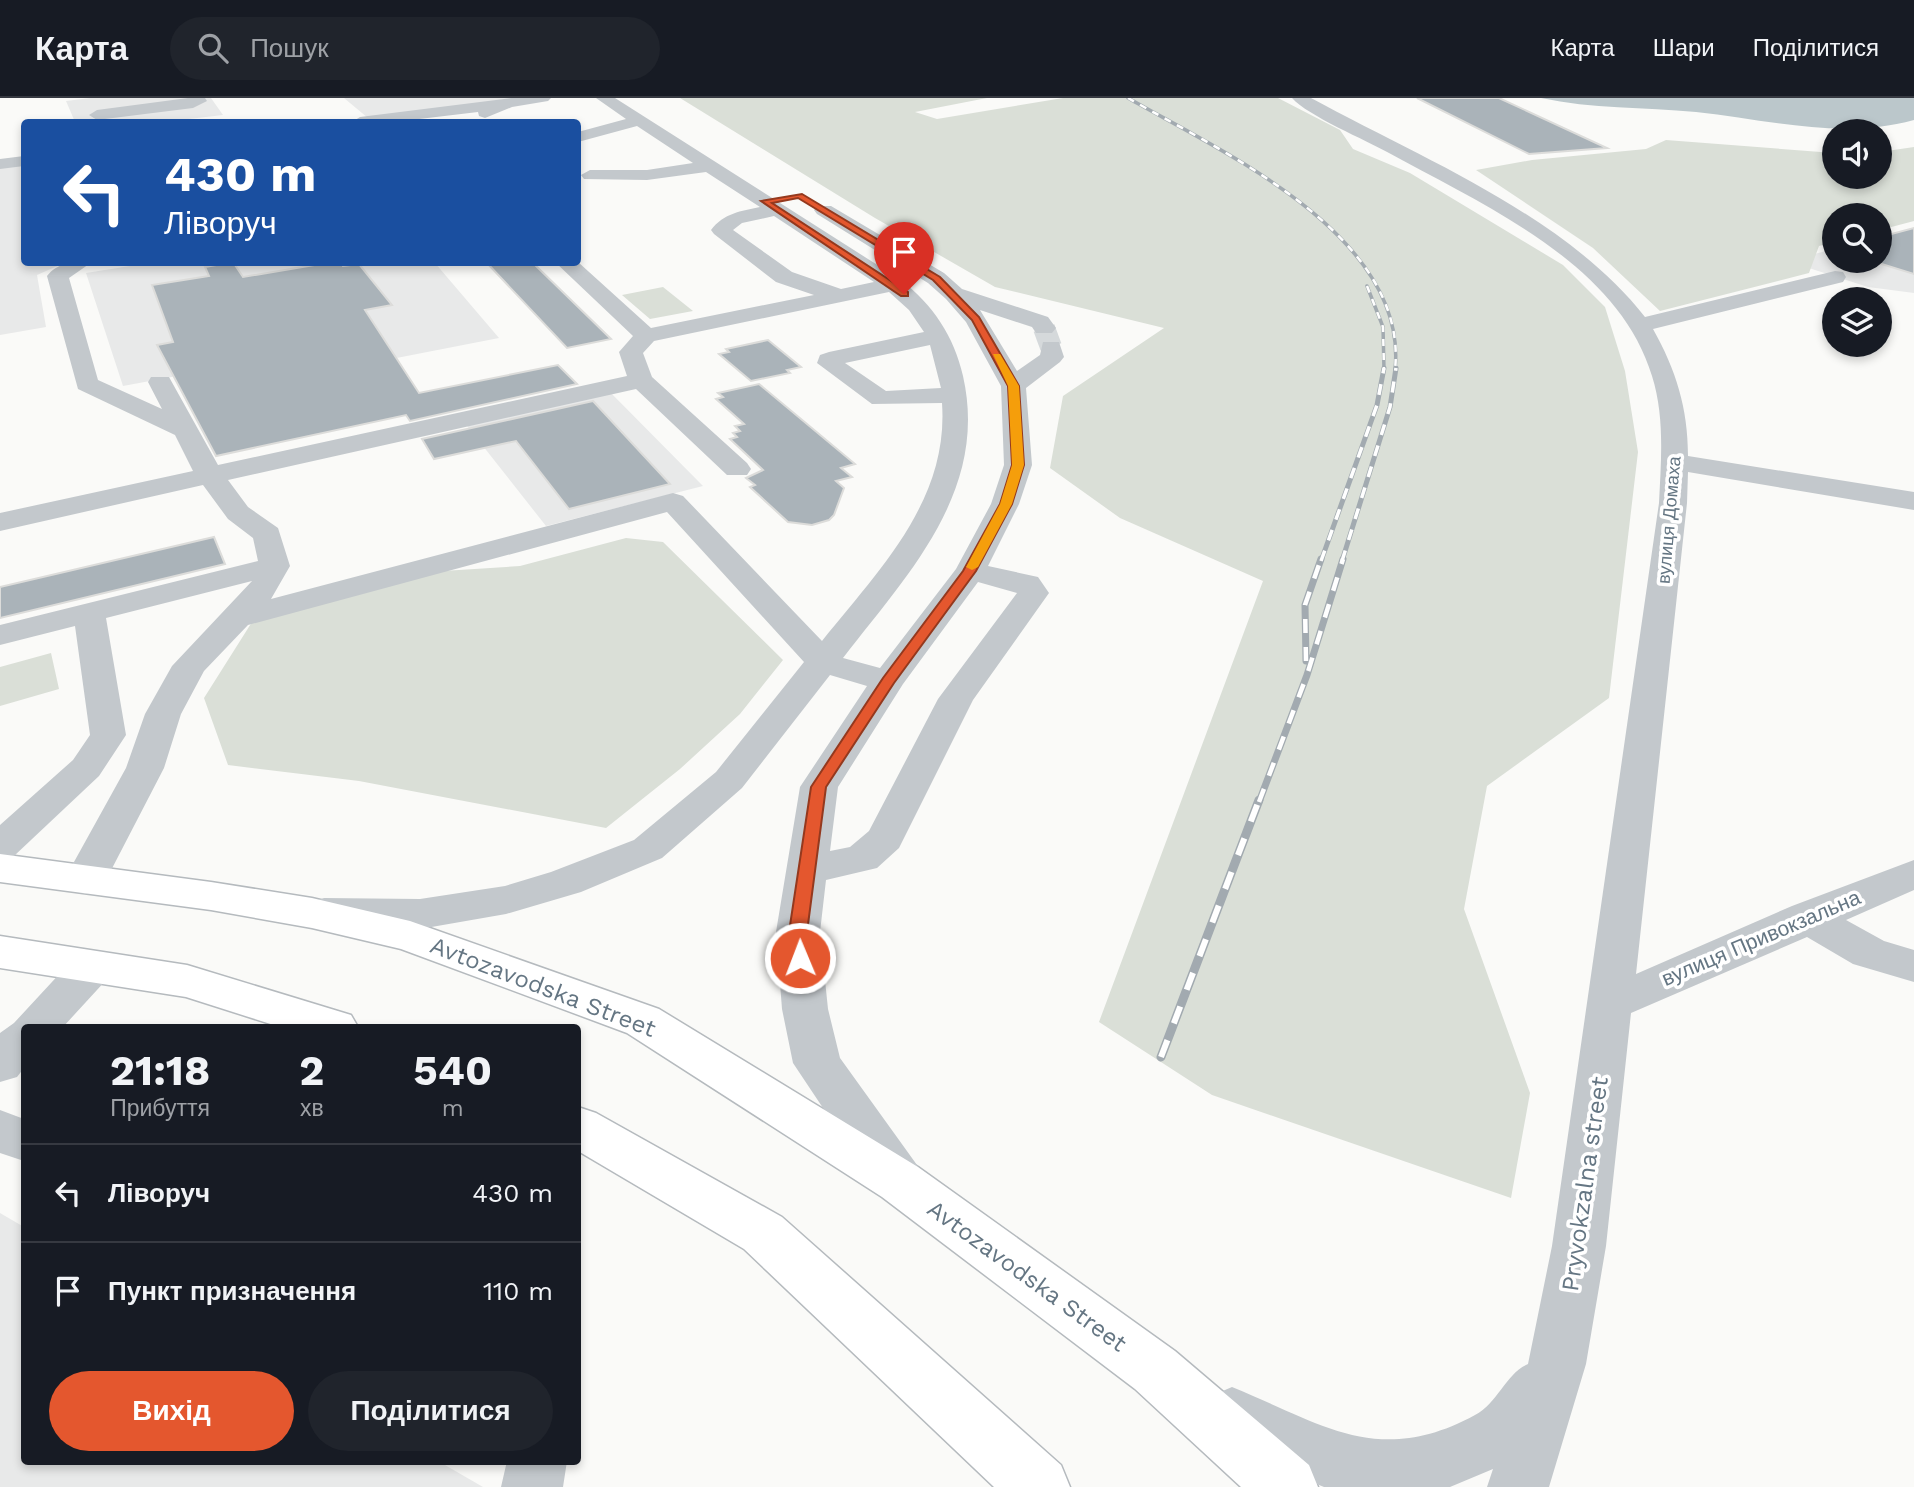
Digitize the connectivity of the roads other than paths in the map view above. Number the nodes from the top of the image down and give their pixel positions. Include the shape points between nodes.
1 (150, 98) edge
2 (197, 98) edge
3 (543, 98) edge
4 (604, 98) edge
5 (1300, 98) edge
6 (509, 103) junction
7 (640, 109) edge
8 (99, 119) edge
9 (384, 119) edge
10 (470, 119) edge
11 (581, 136) edge
12 (21, 161) edge
13 (0, 164) edge
14 (709, 166) junction
15 (582, 174) edge
16 (776, 203) junction
17 (75, 266) edge
18 (569, 266) edge
19 (1835, 277) dead end
20 (892, 285) junction
21 (954, 294) junction
22 (840, 296) junction
23 (1638, 326) junction
24 (646, 336) junction
25 (936, 337) junction
26 (641, 380) junction
27 (160, 382) dead end
28 (1013, 386) junction
29 (954, 395) junction
30 (185, 430) junction
31 (1675, 462) junction
32 (737, 469) dead end
33 (209, 474) junction
34 (1914, 500) edge
35 (0, 522) edge
36 (275, 566) junction
37 (970, 571) junction
38 (89, 613) junction
39 (236, 618) junction
40 (0, 635) edge
41 (824, 663) junction
42 (888, 681) junction
43 (0, 847) edge
44 (0, 868) edge
45 (807, 870) junction
46 (1914, 874) edge
47 (85, 880) junction
48 (312, 913) junction
49 (1807, 917) junction
50 (0, 951) edge
51 (1914, 966) edge
52 (92, 967) junction
53 (1609, 1004) junction
54 (38, 1024) edge
55 (325, 1024) edge
56 (21, 1041) edge
57 (0, 1064) edge
58 (581, 1129) edge
59 (0, 1130) edge
60 (21, 1140) edge
61 (900, 1182) junction
62 (1557, 1364) junction
63 (1155, 1370) junction
64 (536, 1465) edge
65 (532, 1487) edge
66 (1039, 1487) edge
67 (1287, 1487) edge
68 (1518, 1487) edge

1 - 8 street via 94,105
2 - 8 street via 194,103
3 - 6 street
4 - 7 street
5 - 23 street, вулиця Домаха via 1494,204 1561,247 1627,306
6 - 9 street
6 - 10 street
7 - 11 street
7 - 14 street
7 - 21 street via 936,278
12 - 13 street
14 - 15 street via 647,175
14 - 16 street
16 - 20 street
16 - 22 street via 736,218 721,230 784,277
17 - 30 street via 58,276 87,384
18 - 24 street
19 - 23 street
20 - 22 street
20 - 25 street via 916,304
21 - 28 street via 976,319
21 - 28 street via 1040,321 1052,356
22 - 24 street
23 - 31 street, вулиця Домаха via 1659,360 1667,384
24 - 26 street via 631,352
25 - 29 street via 946,356
25 - 29 street via 837,357 829,363 881,398
26 - 32 street
26 - 33 street
27 - 30 street
28 - 37 street via 1018,465 1006,504
29 - 41 street via 957,416 947,480 928,522
30 - 33 street
31 - 34 street
31 - 53 street, вулиця Домаха via 1674,503
33 - 35 street
33 - 36 street via 238,513 267,534
36 - 38 street
36 - 39 street via 265,586
37 - 42 street
37 - 45 street via 1027,584 1033,593 956,699 885,839 863,858
38 - 40 street
38 - 43 street via 108,735 86,768
39 - 41 street via 673,502
39 - 47 street via 189,666 163,714 145,768
41 - 42 street
41 - 48 street via 730,780 648,849 506,900 420,914
42 - 45 street via 818,787
44 - 47 main road, Avtozavodska Street
45 - 61 street via 798,932 804,1009 817,1063
46 - 49 street, вулиця Привокзальна
47 - 48 main road, Avtozavodska Street
48 - 61 main road, Avtozavodska Street via 411,936 643,1021
49 - 51 street via 1869,953
49 - 53 street, вулиця Привокзальна
50 - 52 main road
52 - 54 street
52 - 55 main road via 187,981
53 - 62 street, Pryvokzalna street via 1579,1246
56 - 57 street
58 - 66 main road via 763,1233
59 - 60 street
61 - 63 main road, Avtozavodska Street
62 - 63 street, Pryvokzalna street via 1507,1430 1407,1470 1343,1463 1255,1430
62 - 68 street, Pryvokzalna street
63 - 67 main road, Avtozavodska Street
64 - 65 street

